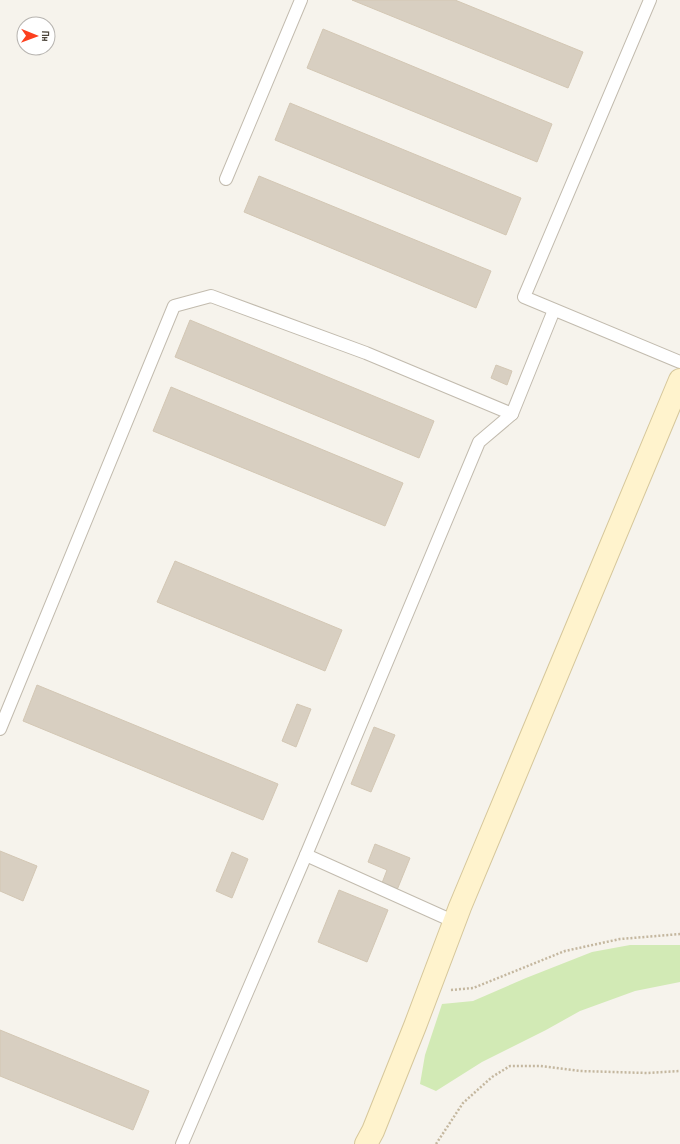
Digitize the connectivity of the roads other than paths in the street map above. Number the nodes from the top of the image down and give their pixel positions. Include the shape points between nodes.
1 (301, 0) edge
2 (650, 0) edge
3 (226, 179) dead end
4 (554, 310) junction
5 (680, 362) edge
6 (680, 380) edge
7 (512, 414) junction
8 (0, 729) edge
9 (306, 855) junction
10 (455, 922) junction
11 (182, 1144) edge
12 (366, 1144) edge

1 - 3 lane
2 - 4 lane via 524,297
4 - 5 lane
4 - 7 lane
6 - 10 street
7 - 8 lane via 366,353 212,296 174,306
7 - 9 lane via 479,442
9 - 10 lane
9 - 11 lane
10 - 12 street

